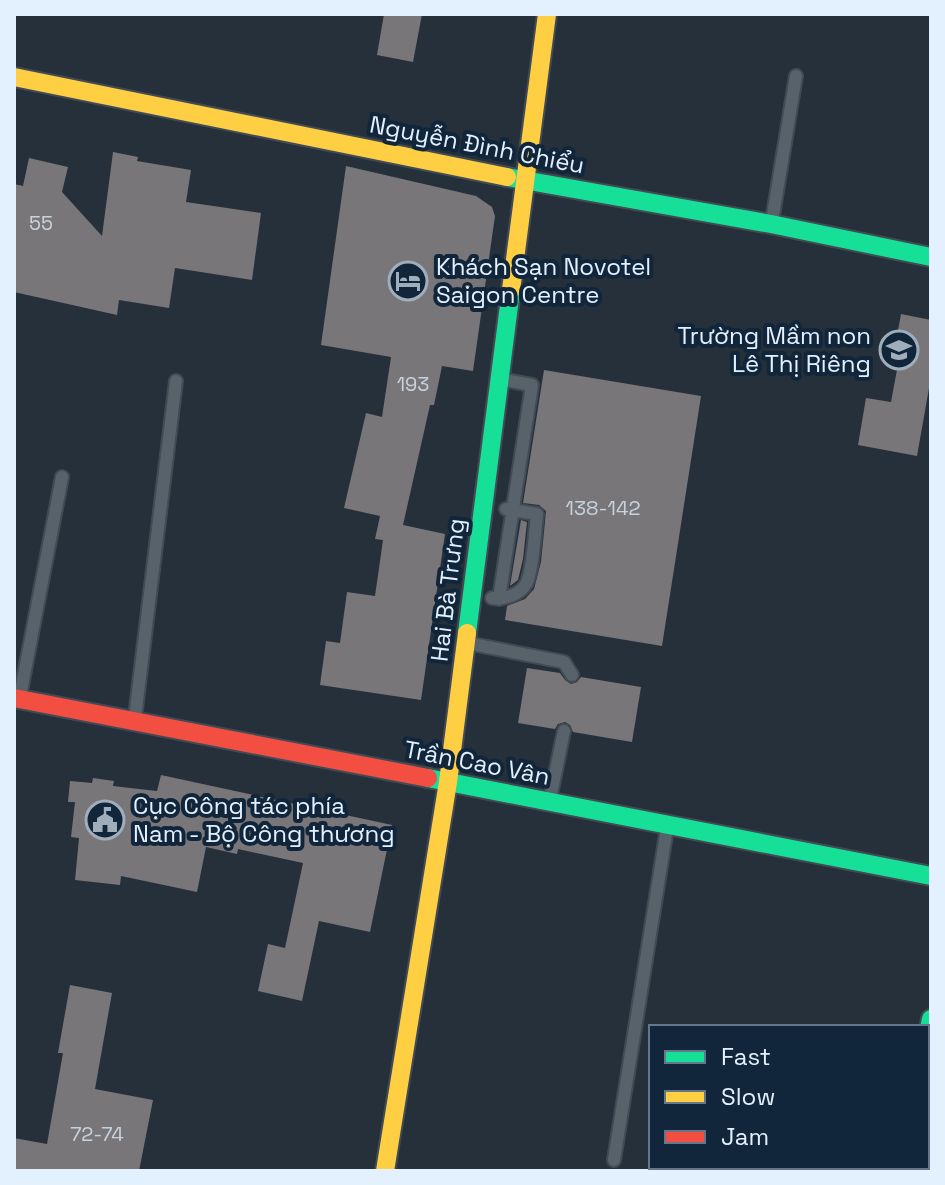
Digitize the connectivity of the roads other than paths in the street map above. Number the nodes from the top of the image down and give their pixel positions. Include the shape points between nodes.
1 (547, 14) edge
2 (796, 76) dead end
3 (14, 77) edge
4 (524, 180) junction
5 (771, 224) junction
6 (931, 257) edge
7 (499, 379) junction
8 (176, 381) dead end
9 (62, 477) dead end
10 (483, 507) junction
11 (513, 510) junction
12 (472, 596) junction
13 (499, 599) junction
14 (466, 643) junction
15 (572, 675) dead end
16 (17, 698) edge
17 (134, 721) junction
18 (564, 731) dead end
19 (448, 782) junction
20 (549, 802) junction
21 (668, 825) junction
22 (931, 876) edge
23 (614, 1160) dead end
24 (385, 1171) edge

1 - 4 main road, Hai Bà Trưng
2 - 5 lane
3 - 4 main road, Nguyễn Đình Chiểu
4 - 5 main road, Nguyễn Đình Chiểu
4 - 7 main road, Hai Bà Trưng
5 - 6 main road, Nguyễn Đình Chiểu
7 - 10 main road, Hai Bà Trưng
7 - 11 lane via 532,385
8 - 17 lane
9 - 16 lane
10 - 11 lane
10 - 12 main road, Hai Bà Trưng
11 - 13 lane
11 - 13 lane via 537,514 527,583
12 - 13 lane
12 - 14 main road, Hai Bà Trưng
14 - 15 lane via 564,662
14 - 19 main road, Hai Bà Trưng
16 - 17 main road, Trần Cao Vân
17 - 19 main road, Trần Cao Vân
18 - 20 lane
19 - 20 main road, Trần Cao Vân
19 - 24 main road, Hai Bà Trưng
20 - 21 main road, Trần Cao Vân
21 - 22 main road, Trần Cao Vân
21 - 23 lane

